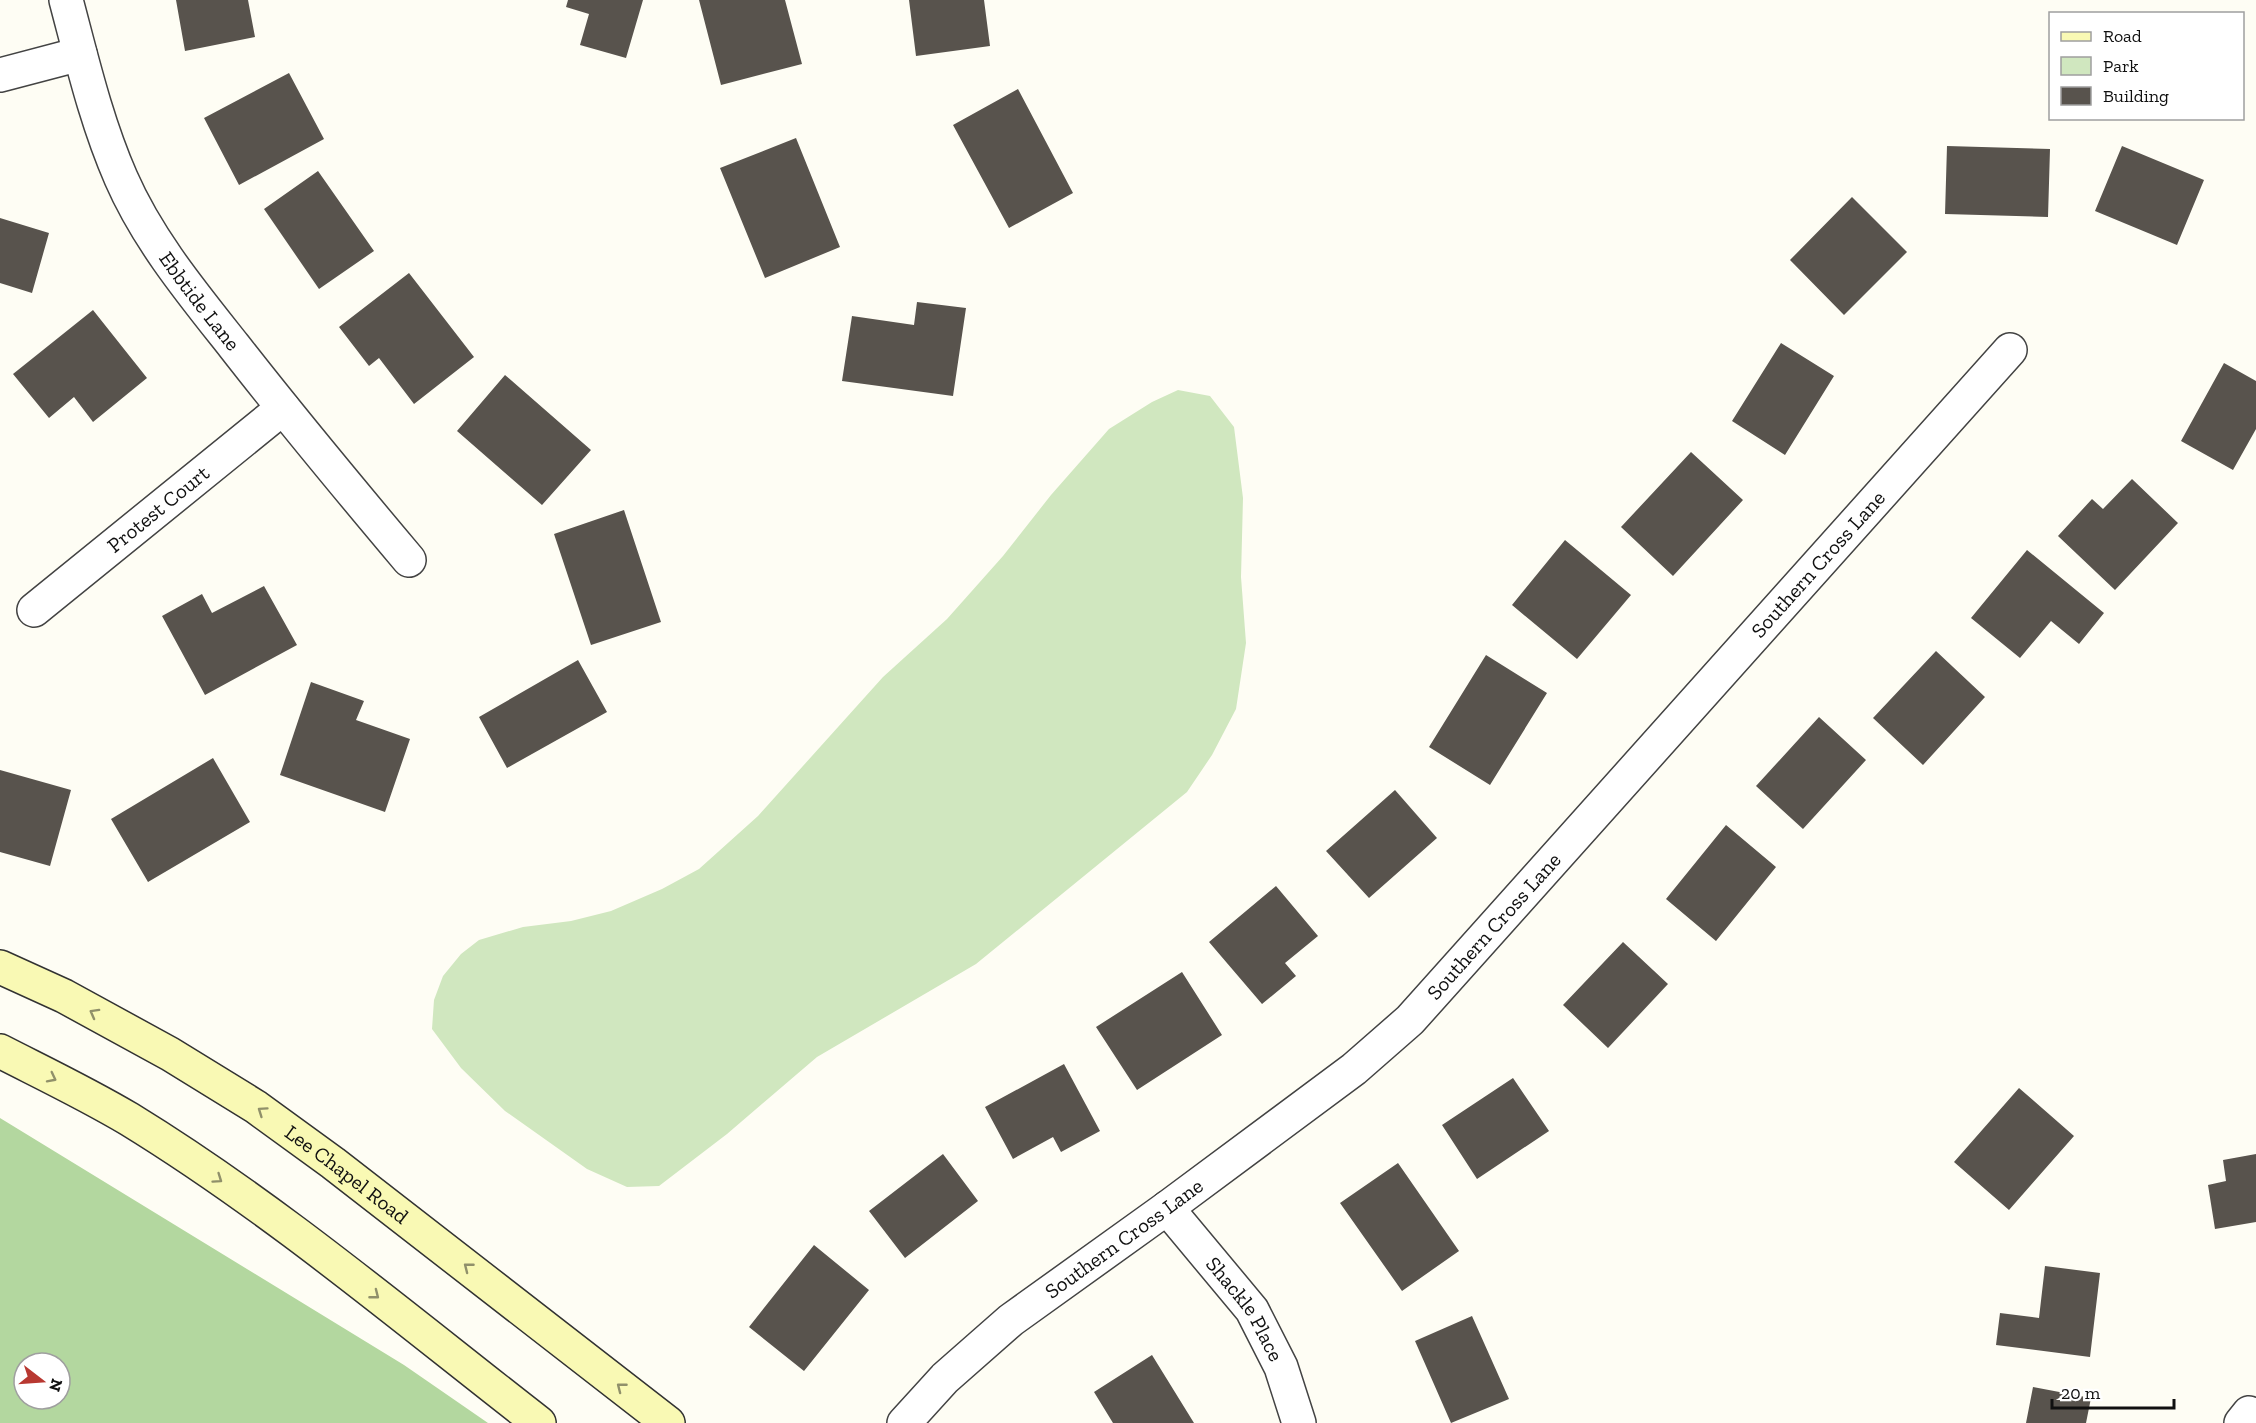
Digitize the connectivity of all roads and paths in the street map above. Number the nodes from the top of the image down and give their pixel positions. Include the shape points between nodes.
1 (66, 0) edge
2 (80, 54) junction
3 (0, 75) edge
4 (2010, 351) dead end
5 (283, 408) junction
6 (409, 560) dead end
7 (34, 610) dead end
8 (0, 967) edge
9 (0, 1051) edge
10 (1167, 1208) junction
11 (539, 1423) edge
12 (668, 1423) edge
13 (904, 1423) edge
14 (1299, 1423) edge

1 - 2 street, Ebbtide Lane
2 - 3 street
2 - 5 street, Ebbtide Lane via 104,137 140,217 179,276
4 - 10 street, Southern Cross Lane via 1410,1020 1354,1069
5 - 6 street, Ebbtide Lane
5 - 7 street, Protest Court
12 -> 8 main road, Lee Chapel Road via 256,1107 64,996
9 -> 11 main road via 129,1119 212,1175 293,1231
10 - 13 street, Southern Cross Lane via 1011,1320 945,1378
10 - 14 street, Shackle Place via 1252,1310 1281,1367

